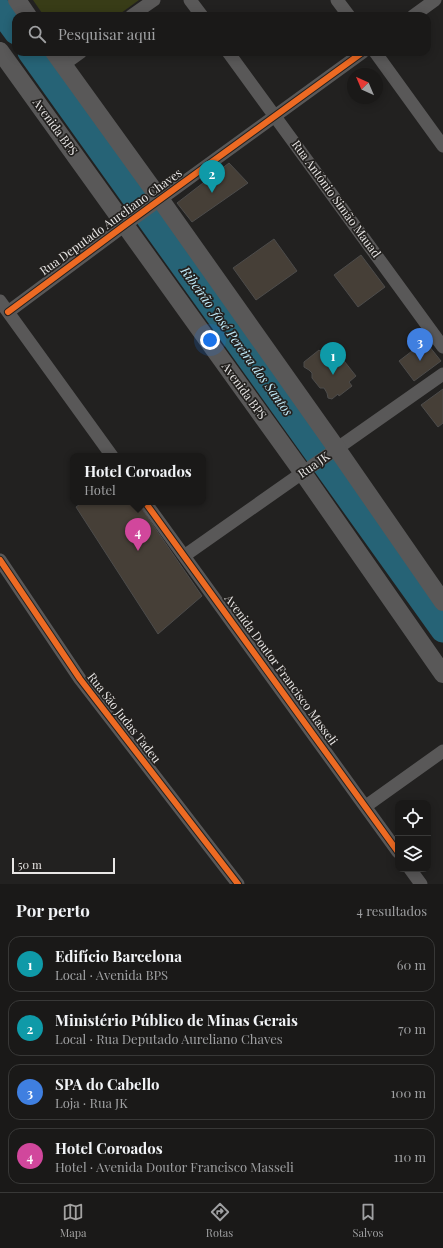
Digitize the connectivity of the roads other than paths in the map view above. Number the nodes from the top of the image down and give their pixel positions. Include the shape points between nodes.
1 (17, 0) edge
2 (154, 0) edge
3 (190, 0) edge
4 (337, 0) edge
5 (435, 0) edge
6 (25, 12) edge
7 (137, 12) edge
8 (199, 12) edge
9 (346, 12) edge
10 (418, 12) edge
11 (0, 51) edge
12 (231, 56) edge
13 (358, 56) edge
14 (378, 56) edge
15 (58, 58) edge
16 (275, 116) junction
17 (443, 146) edge
18 (157, 202) junction
19 (128, 222) junction
20 (4, 307) edge
21 (443, 347) edge
22 (443, 374) edge
23 (334, 452) junction
24 (110, 453) edge
25 (306, 471) junction
26 (147, 505) edge
27 (184, 556) junction
28 (0, 560) edge
29 (443, 602) edge
30 (443, 674) edge
31 (443, 751) edge
32 (366, 806) junction
33 (395, 848) edge
34 (412, 872) edge
35 (238, 884) edge
36 (421, 884) edge

1 - 6 main road
2 - 7 street
3 - 8 street
4 - 9 street
5 - 10 street
11 - 19 main road, Avenida BPS
12 - 16 street, Rua Antônio Simão Mauad
13 - 16 street, Rua Deputado Aureliano Chaves
14 - 17 street
15 - 18 main road
16 - 18 street, Rua Deputado Aureliano Chaves
16 - 21 street, Rua Antônio Simão Mauad
18 - 19 street, Rua Deputado Aureliano Chaves
18 - 23 main road
19 - 20 street, Rua Deputado Aureliano Chaves
19 - 25 main road, Avenida BPS
20 - 24 street
22 - 23 street, Rua JK
23 - 25 street, Rua JK
23 - 29 main road
25 - 27 street, Rua JK
25 - 30 main road, Avenida BPS
26 - 27 street, Avenida Doutor Francisco Masseli
27 - 32 street, Avenida Doutor Francisco Masseli
28 - 35 street, Rua São Judas Tadeu via 80,679
31 - 32 street
32 - 33 street, Avenida Doutor Francisco Masseli
34 - 36 street

